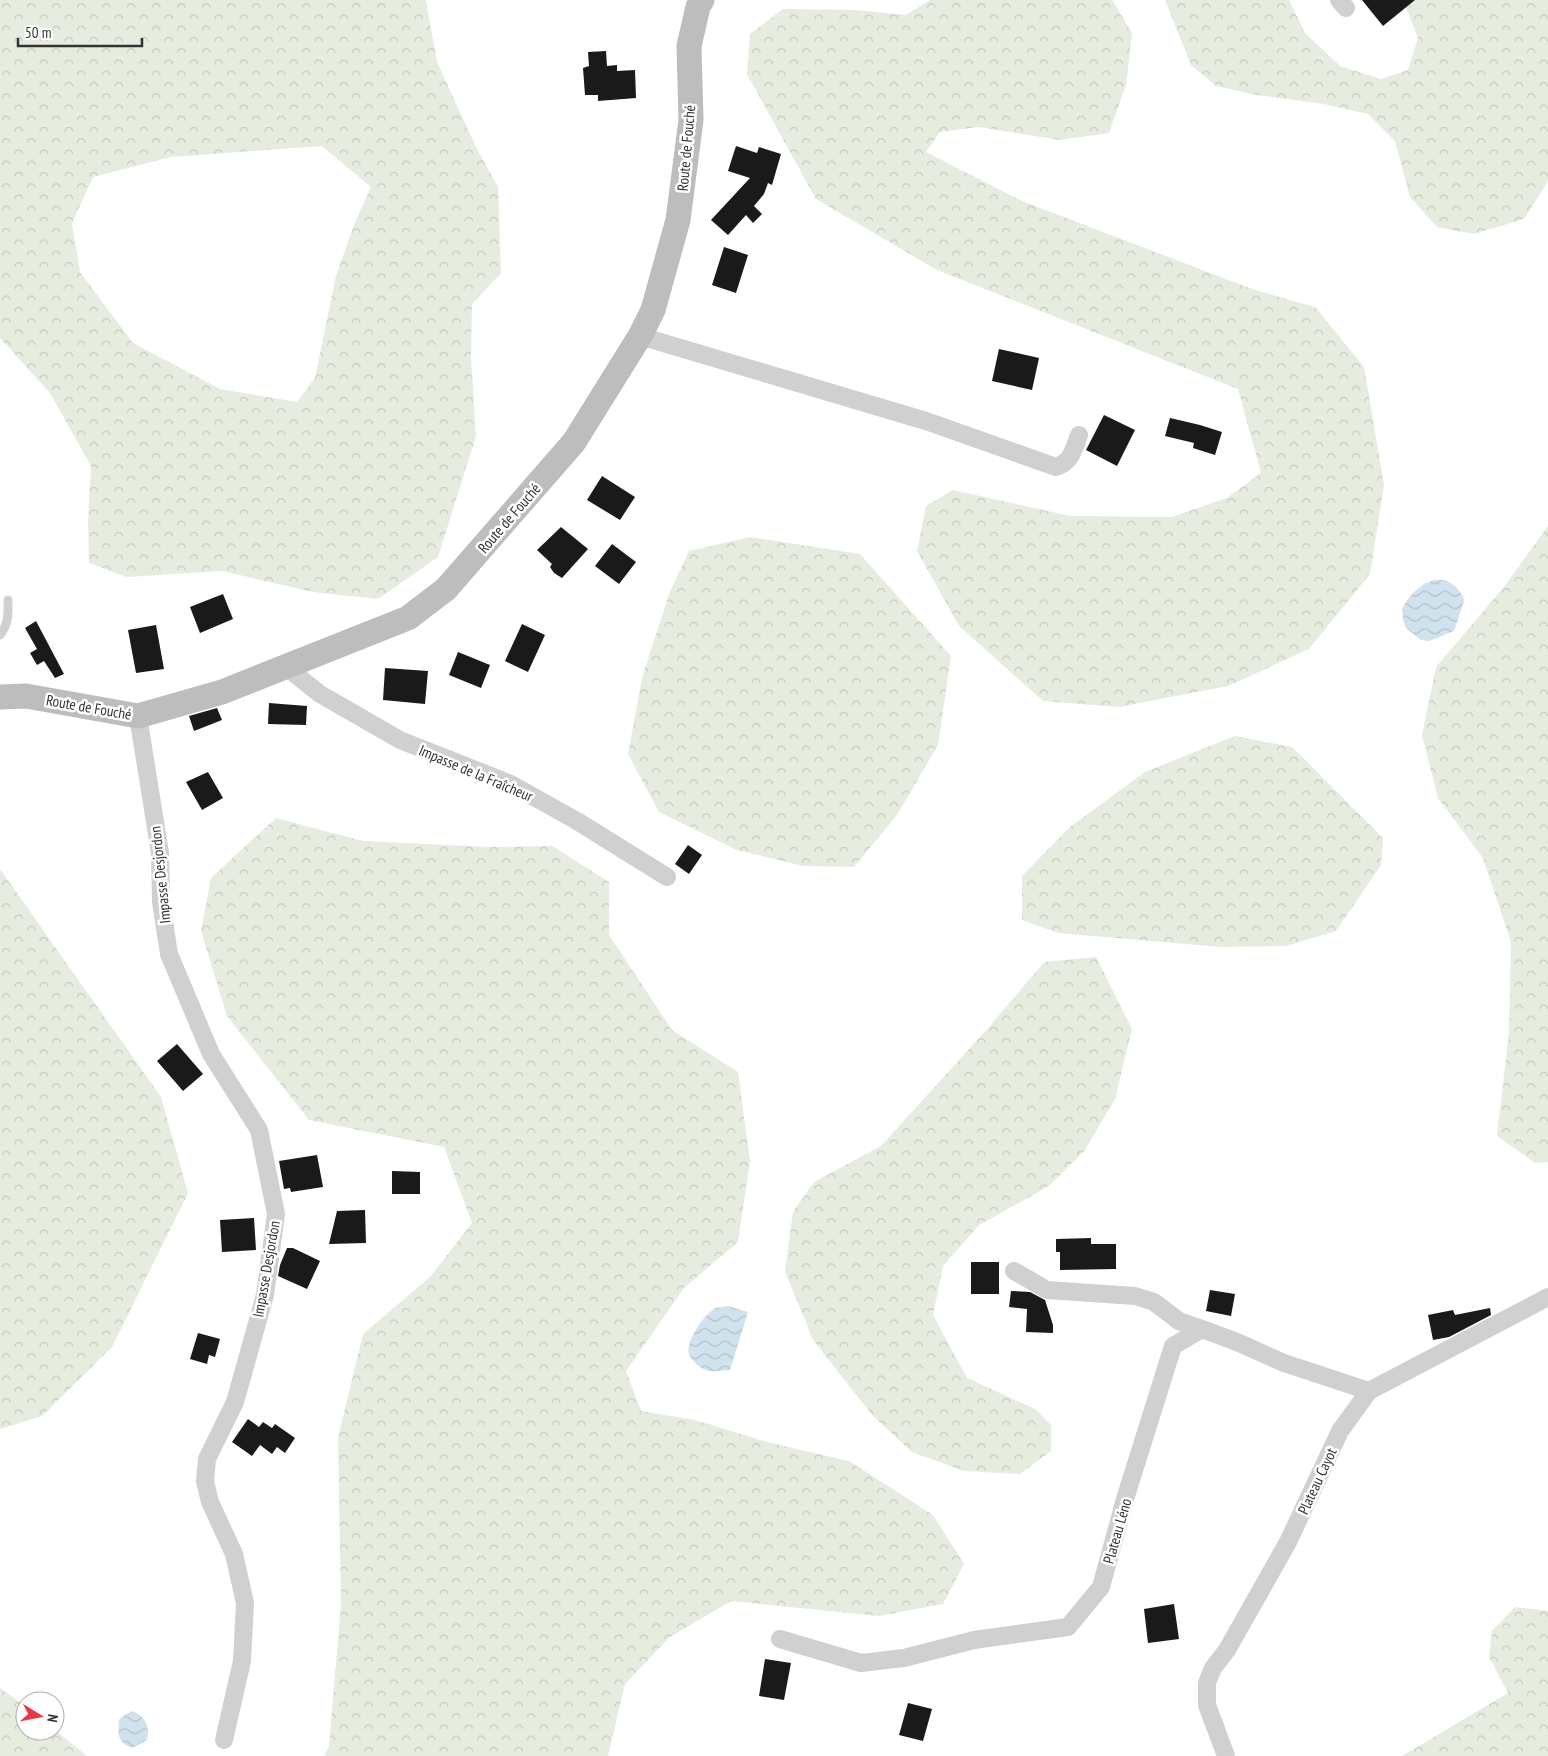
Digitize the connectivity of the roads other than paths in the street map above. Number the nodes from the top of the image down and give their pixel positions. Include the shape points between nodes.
1 (702, 0) edge
2 (640, 336) junction
3 (1079, 434) dead end
4 (8, 600) dead end
5 (0, 635) edge
6 (286, 667) junction
7 (0, 697) edge
8 (138, 716) junction
9 (667, 877) dead end
10 (1014, 1271) dead end
11 (1548, 1298) edge
12 (1202, 1329) junction
13 (1369, 1391) junction
14 (780, 1640) dead end
15 (224, 1740) dead end
16 (1226, 1756) edge

1 - 2 main road, Route de Fouché via 690,46 691,120 678,220 653,310
2 - 3 street via 926,421 1056,467 1069,460
2 - 6 main road, Route de Fouché via 574,442 446,589 408,618
4 - 5 lane via 8,620
6 - 8 main road, Route de Fouché via 222,692
6 - 9 street, Impasse de la Fraîcheur via 320,694 400,740 511,784
7 - 8 main road, Route de Fouché via 26,696
8 - 15 street, Impasse Desjordon via 160,853 161,902 169,954 211,1054 259,1130 276,1214 265,1295 235,1402 207,1459 205,1481 210,1502 234,1554 245,1604 242,1661
10 - 12 street via 1047,1290 1135,1296 1154,1302 1179,1321
11 - 13 street, Plateau Cayot
12 - 13 street via 1284,1363
12 - 14 street, Plateau Léno via 1173,1346 1101,1587 1068,1627 974,1640 904,1658 861,1663
13 - 16 street, Plateau Cayot via 1340,1431 1288,1542 1207,1683 1207,1705

